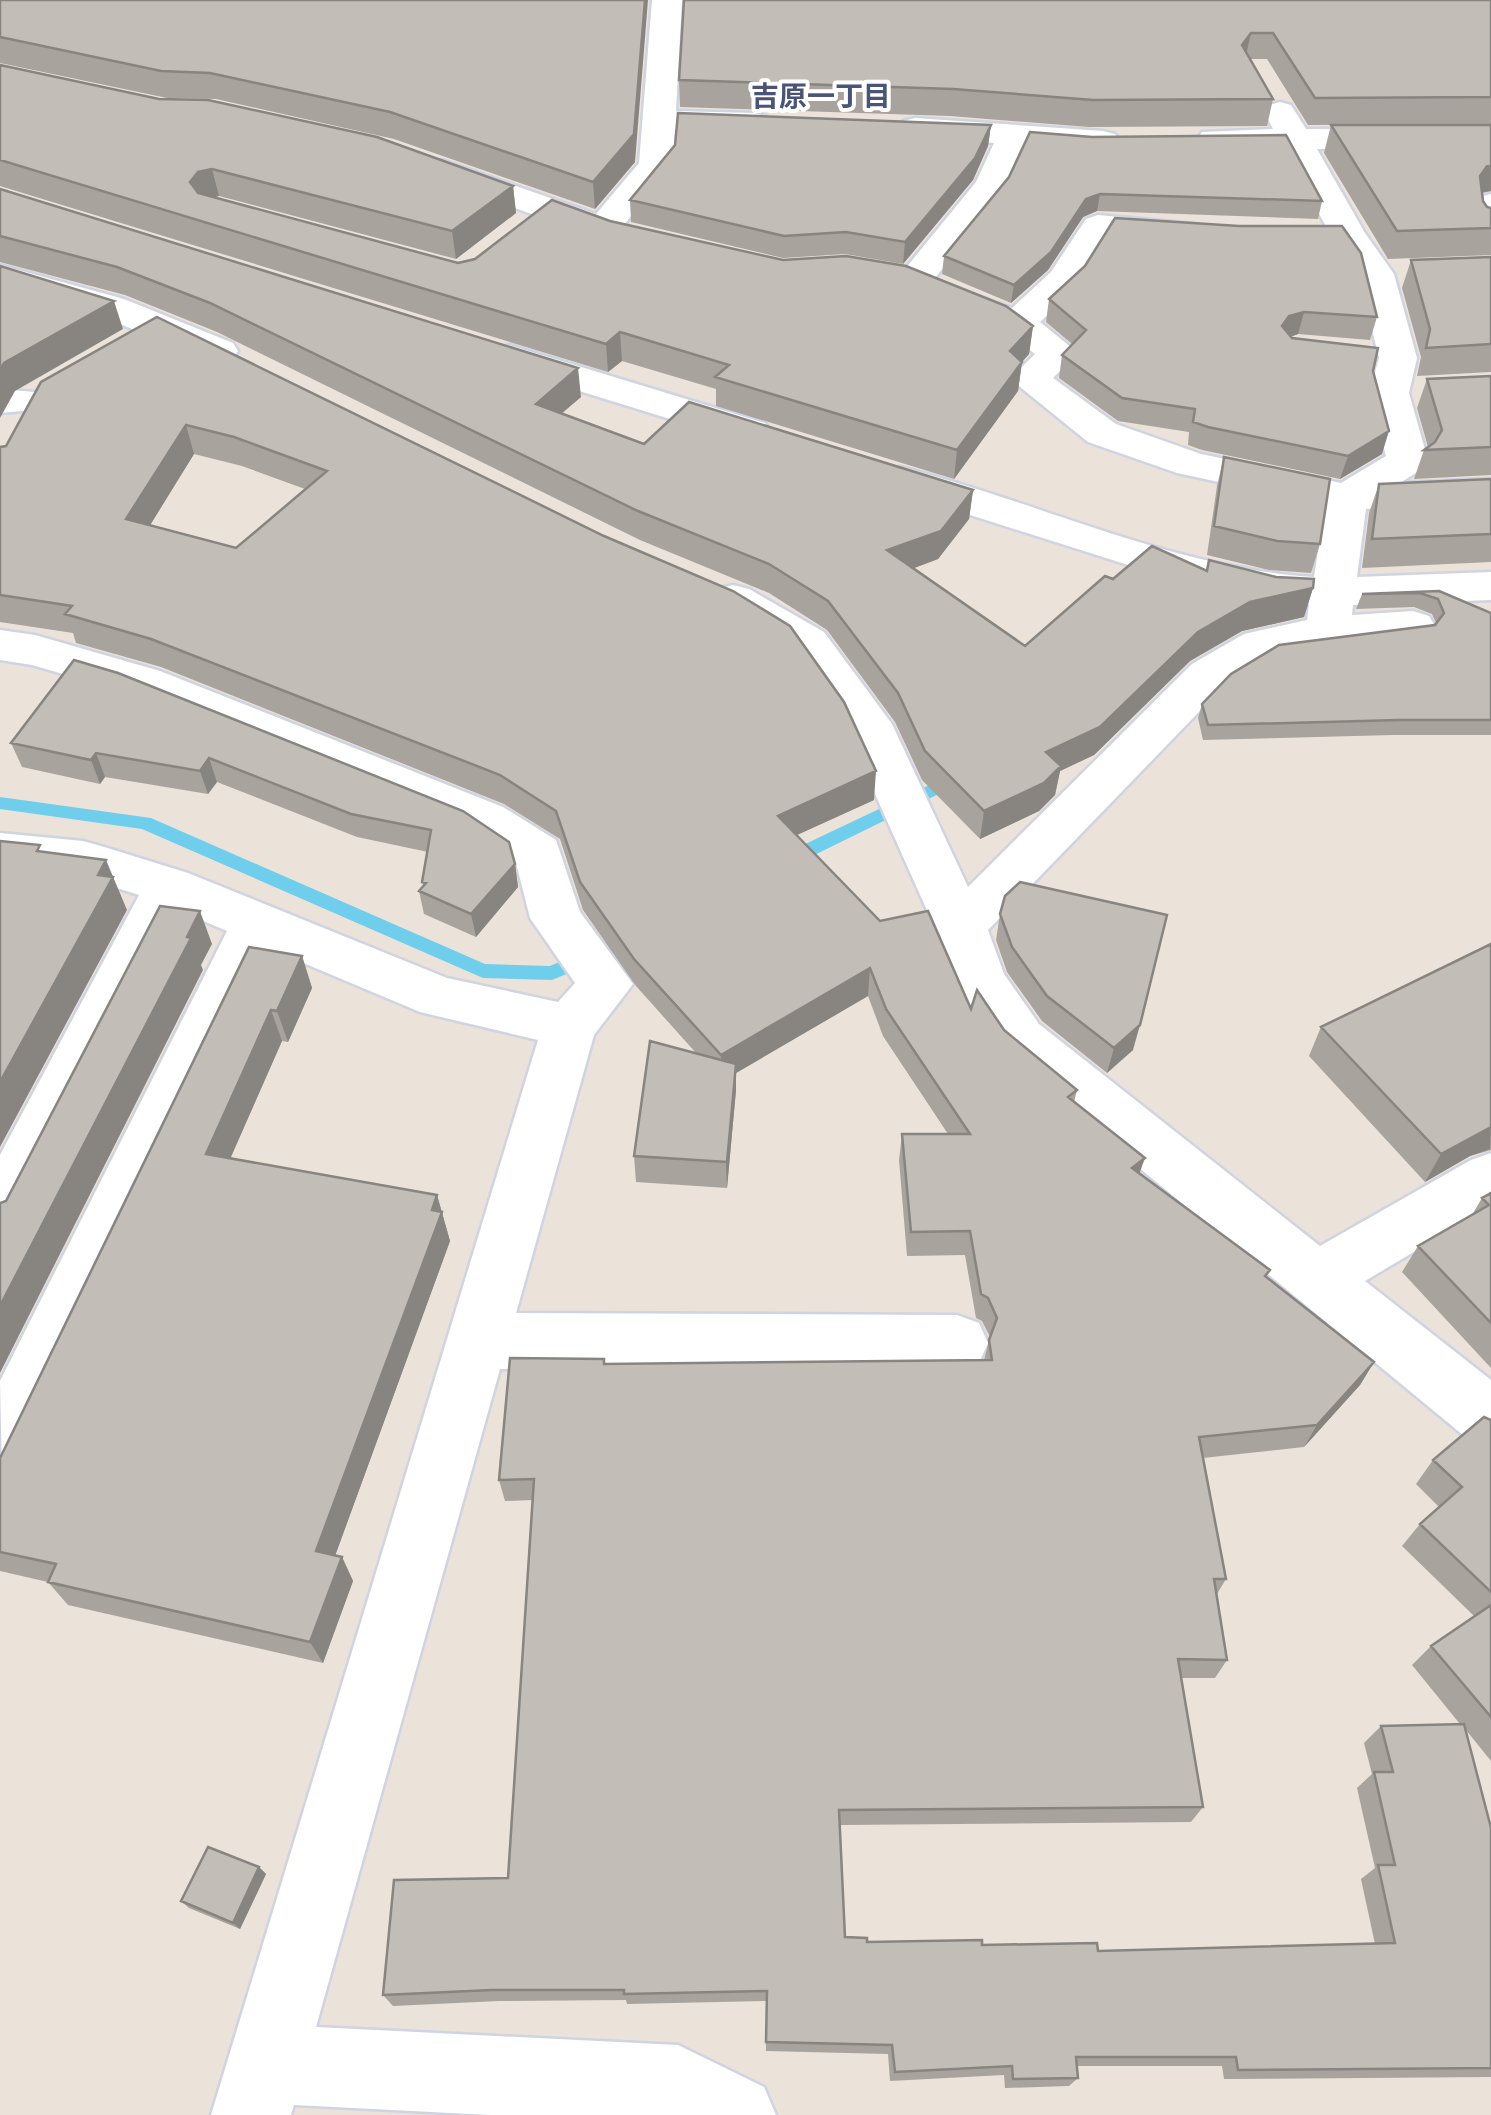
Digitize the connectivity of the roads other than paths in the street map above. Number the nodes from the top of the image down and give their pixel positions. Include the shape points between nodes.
1 (667, 0) edge
2 (1265, 86) edge
3 (661, 120) junction
4 (776, 124) edge
5 (892, 128) edge
6 (1014, 136) junction
7 (1294, 138) junction
8 (1482, 138) edge
9 (1182, 139) edge
10 (1126, 140) edge
11 (411, 159) edge
12 (1491, 174) edge
13 (1491, 204) edge
14 (1491, 224) edge
15 (602, 229) junction
16 (1214, 232) edge
17 (1310, 234) edge
18 (1348, 234) junction
19 (643, 241) edge
20 (1414, 272) edge
21 (1376, 274) junction
22 (0, 276) edge
23 (1018, 324) junction
24 (162, 326) junction
25 (465, 343) edge
26 (114, 354) edge
27 (1358, 354) edge
28 (256, 370) edge
29 (1404, 381) junction
30 (785, 443) edge
31 (861, 466) edge
32 (1491, 492) edge
33 (1347, 498) junction
34 (696, 583) edge
35 (1491, 586) edge
36 (1331, 612) junction
37 (1491, 622) edge
38 (0, 645) edge
39 (0, 850) edge
40 (170, 886) junction
41 (257, 922) junction
42 (960, 926) junction
43 (569, 1026) junction
44 (1491, 1178) edge
45 (0, 1211) edge
46 (1314, 1280) junction
47 (477, 1342) junction
48 (957, 1343) dead end
49 (1491, 1419) edge
50 (2, 1443) edge
51 (258, 2090) edge
52 (736, 2115) edge

1 - 3 street
2 - 7 street
3 - 4 street
3 - 15 street via 656,164
5 - 6 street
6 - 10 street
6 - 23 street via 992,185 897,277
7 - 8 street
7 - 9 street
7 - 18 street
8 - 12 street
11 - 15 street via 537,219
13 - 14 street
15 - 19 street
16 - 23 street via 1098,226 1065,279
17 - 18 street
18 - 21 street
20 - 21 street
21 - 29 street
22 - 24 street
23 - 33 street via 1059,352 1029,379 1102,433 1191,464
24 - 26 street
24 - 28 street
25 - 30 street
27 - 29 street
29 - 33 street via 1408,460
31 - 36 street
32 - 33 street
33 - 36 street
34 - 42 street via 751,606 808,642 868,724
35 - 36 street
36 - 37 street
36 - 42 street via 1208,675
38 - 43 street via 144,682 486,819 538,853 556,918 606,984
39 - 40 street via 83,860
40 - 41 street
40 - 45 street
41 - 43 street via 439,997
41 - 50 street
42 - 46 street via 980,982 1020,1039
43 - 47 street
44 - 46 street
46 - 49 street
47 - 48 street
47 - 51 street
51 - 52 street via 678,2085

